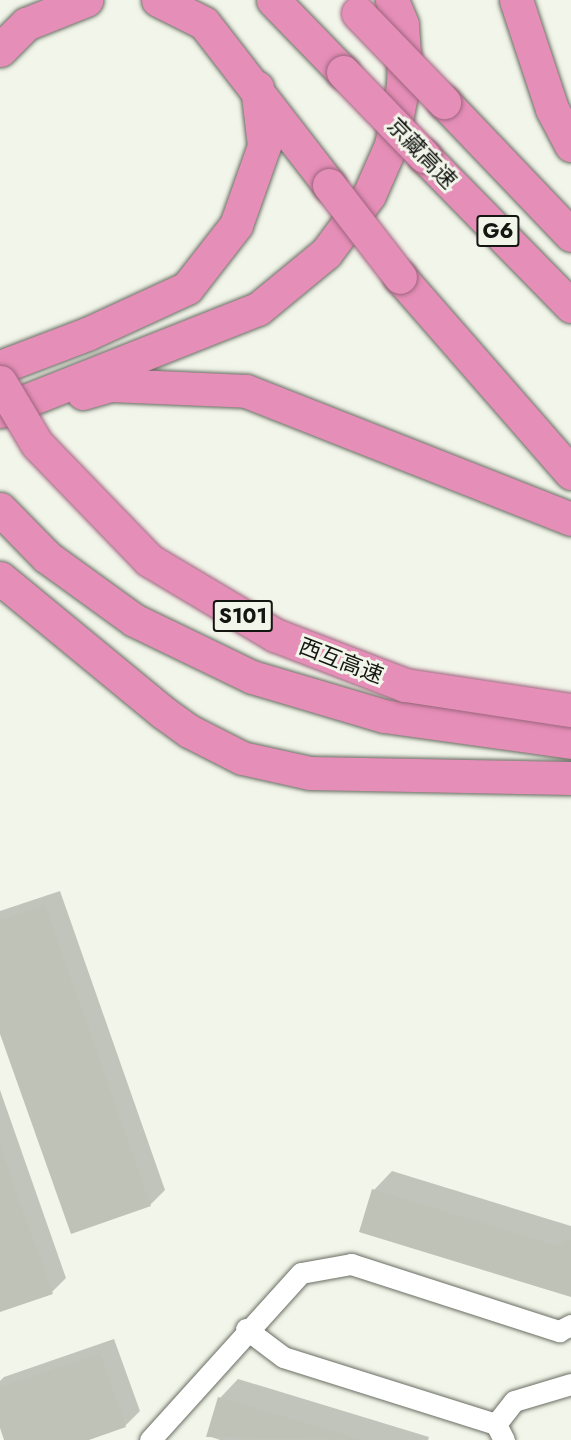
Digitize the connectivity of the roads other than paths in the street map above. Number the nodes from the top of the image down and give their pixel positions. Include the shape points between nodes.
1 (86, 0) edge
2 (158, 0) edge
3 (273, 0) edge
4 (392, 0) edge
5 (516, 0) edge
6 (351, 6) edge
7 (0, 50) edge
8 (257, 87) junction
9 (571, 145) edge
10 (571, 235) edge
11 (571, 306) edge
12 (0, 367) edge
13 (0, 382) edge
14 (0, 413) edge
15 (571, 473) edge
16 (0, 509) edge
17 (571, 519) edge
18 (0, 578) edge
19 (571, 710) edge
20 (571, 742) edge
21 (571, 778) edge
22 (571, 1325) edge
23 (246, 1329) junction
24 (571, 1384) edge
25 (500, 1432) edge
26 (150, 1440) edge

1 - 7 highway via 26,24
2 - 8 highway via 204,23
3 - 11 highway, 京藏高速 / G6, bridge
4 - 14 highway via 402,24 404,54 403,85 391,145 369,195 326,253 258,309
5 - 9 highway via 552,109
6 - 10 highway, G6, bridge
8 - 12 highway via 264,146 236,225 187,288 87,334
8 - 15 highway, bridge via 400,277
13 - 19 highway, 西互高速 / S101, bridge via 37,444 149,560 275,635 405,685
14 - 17 highway via 111,385 246,391
16 - 20 highway, S101 via 47,557 134,620 252,677 384,716
18 - 21 highway via 189,731 242,758 287,770
22 - 23 street via 559,1331 351,1264 301,1273
23 - 25 street via 283,1357
23 - 26 street
24 - 25 street via 514,1401

